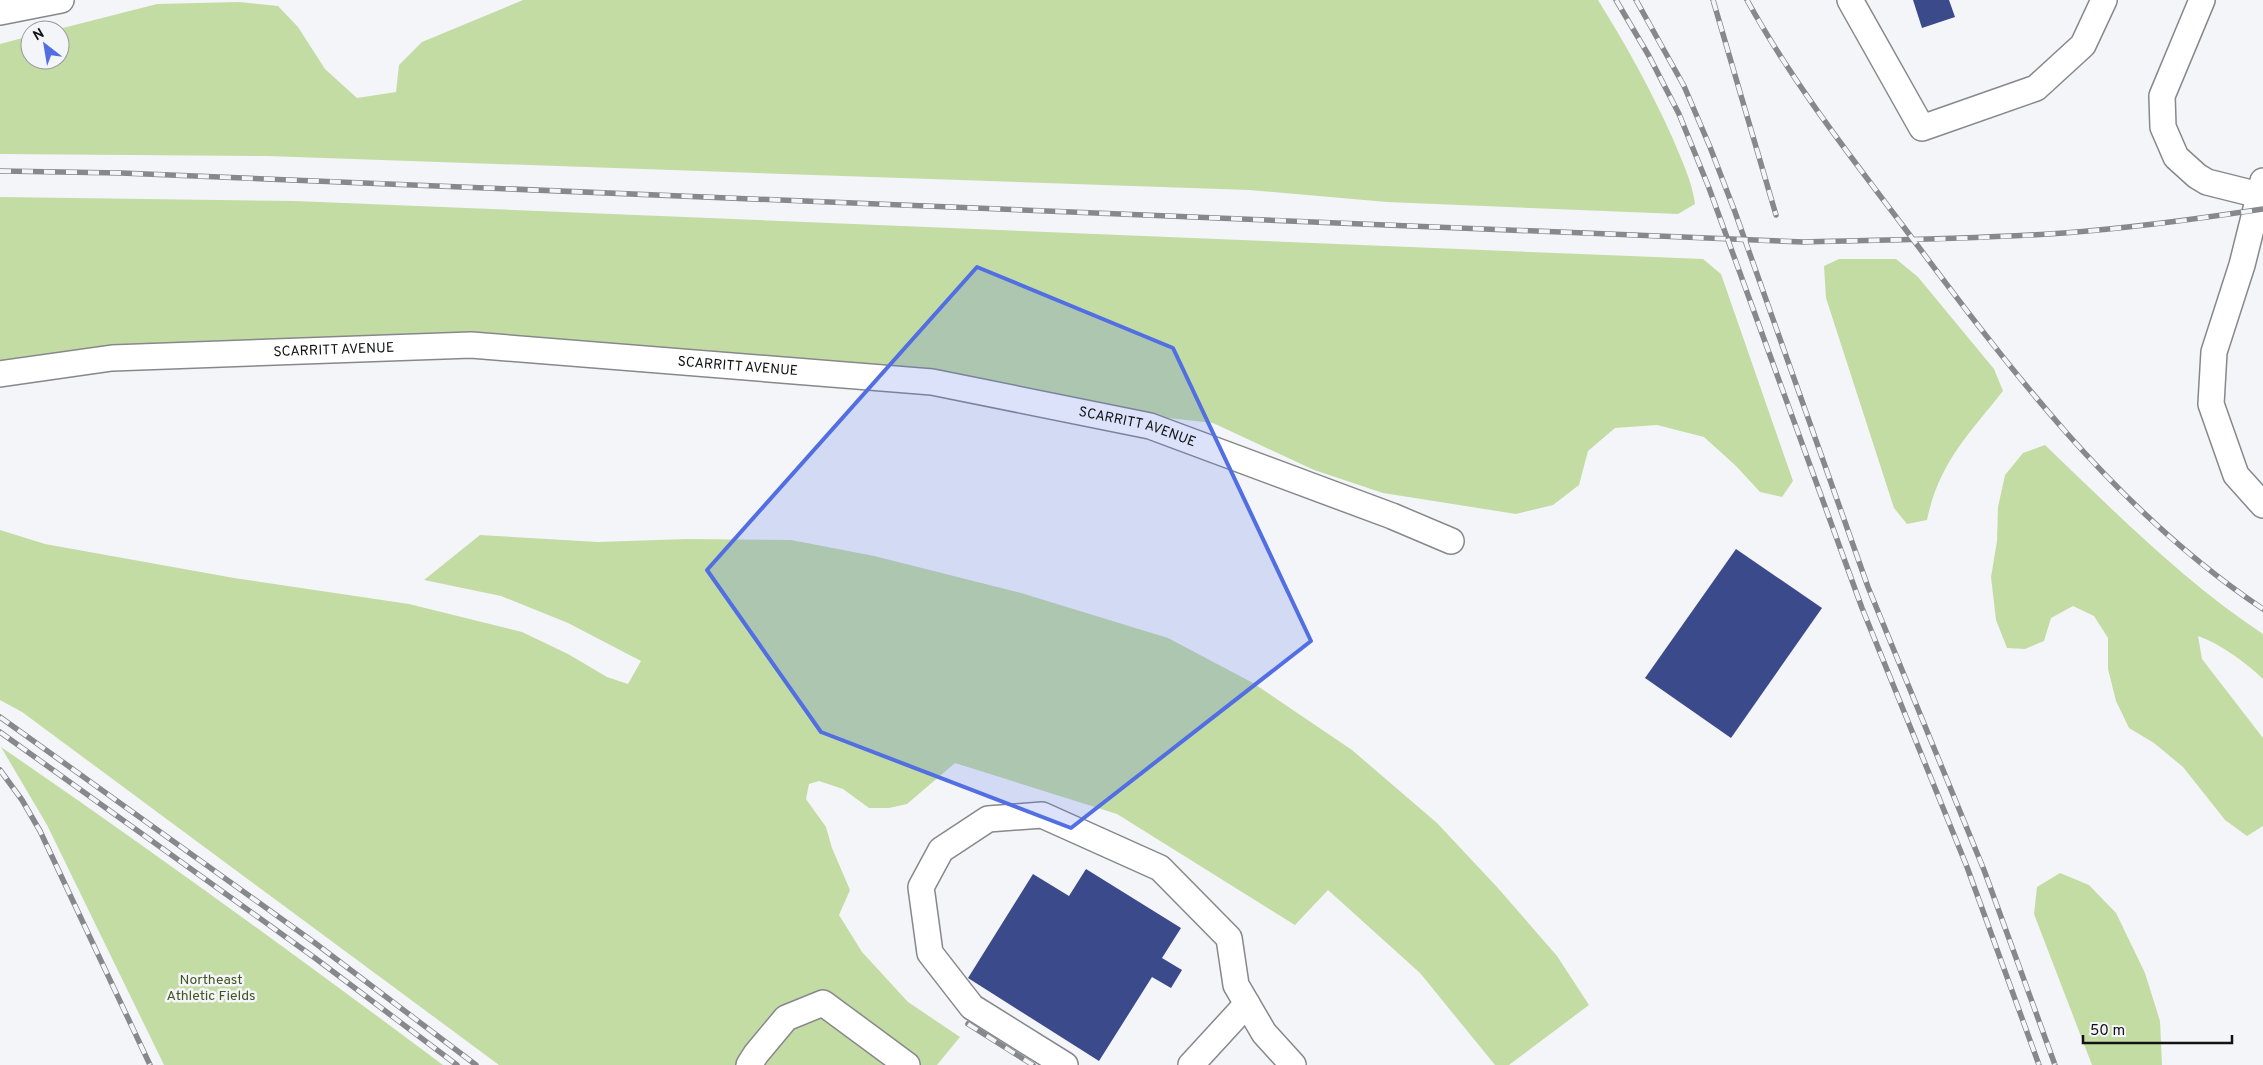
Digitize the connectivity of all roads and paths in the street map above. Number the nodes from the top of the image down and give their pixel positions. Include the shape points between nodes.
1 (62, 0) edge
2 (1850, 0) edge
3 (2104, 0) edge
4 (2202, 0) edge
5 (36, 3) edge
6 (0, 12) edge
7 (2261, 188) edge
8 (0, 374) edge
9 (2263, 505) edge
10 (1451, 541) dead end
11 (1247, 1004) junction
12 (749, 1065) edge
13 (907, 1065) edge
14 (1065, 1065) edge
15 (1191, 1065) edge
16 (1293, 1065) edge

1 - 5 lane
2 - 3 lane via 1922,128 2036,88 2083,45
4 - 7 lane via 2162,96 2163,127 2176,157 2197,176 2207,182
5 - 6 lane
7 - 9 lane via 2242,264 2214,352 2210,404 2236,475
8 - 10 lane, SCARRITT AVENUE via 112,358 471,345 932,382 1150,426
11 - 14 lane via 1236,986 1229,938 1160,868 1042,815 988,819 941,850 921,887 930,953 972,1008
11 - 15 lane
11 - 16 lane via 1264,1033
12 - 13 lane via 786,1018 823,1003

